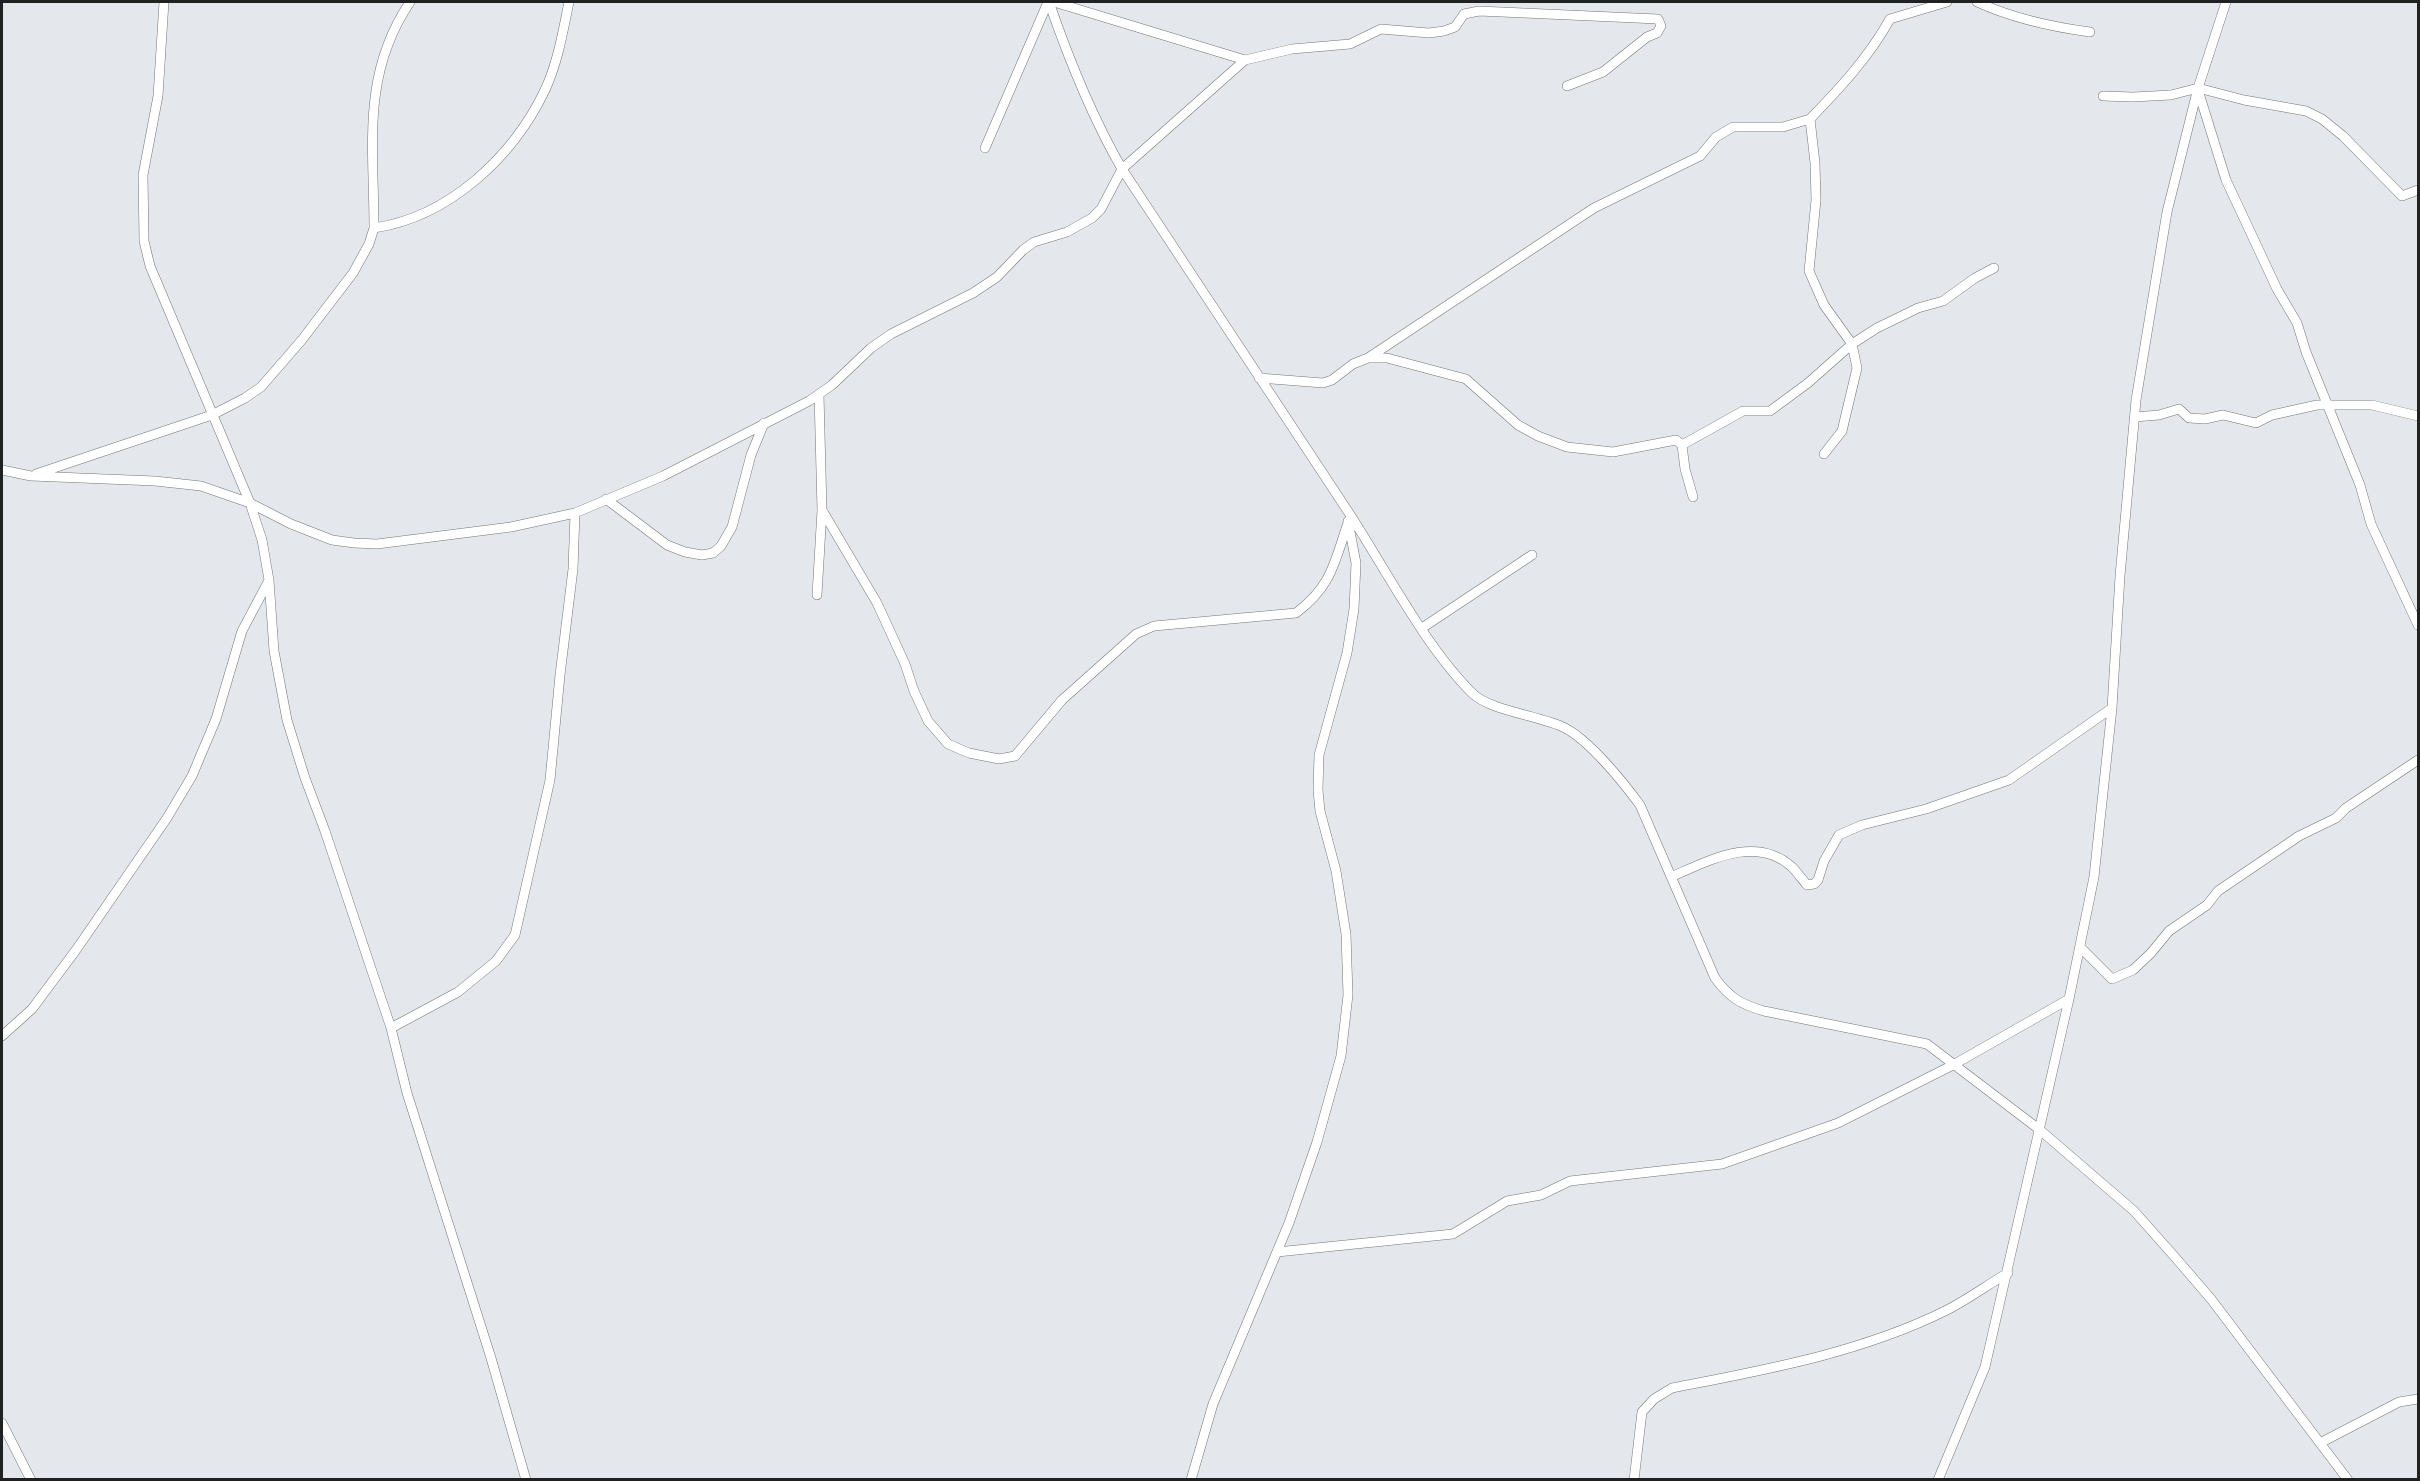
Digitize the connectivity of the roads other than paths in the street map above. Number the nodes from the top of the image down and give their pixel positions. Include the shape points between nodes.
1 (164, 2) edge
2 (410, 2) edge
3 (569, 2) edge
4 (1036, 2) edge
5 (1050, 2) edge
6 (1947, 2) edge
7 (1977, 2) edge
8 (2226, 2) edge
9 (2090, 32) dead end
10 (1245, 60) junction
11 (1568, 86) dead end
12 (2198, 88) junction
13 (2103, 96) dead end
14 (1810, 119) junction
15 (986, 148) dead end
16 (1122, 169) junction
17 (2418, 190) edge
18 (374, 228) junction
19 (1994, 268) dead end
20 (1852, 344) junction
21 (1368, 358) junction
22 (1259, 378) junction
23 (819, 394) junction
24 (2327, 406) junction
25 (212, 415) junction
26 (2418, 416) edge
27 (2135, 417) junction
28 (764, 423) junction
29 (1682, 445) junction
30 (1824, 454) dead end
31 (2, 470) edge
32 (31, 476) junction
33 (1693, 497) dead end
34 (606, 500) junction
35 (250, 503) junction
36 (822, 510) junction
37 (575, 513) junction
38 (1348, 516) junction
39 (1532, 555) dead end
40 (269, 580) junction
41 (817, 595) dead end
42 (2418, 625) edge
43 (1422, 628) junction
44 (2112, 708) junction
45 (2418, 760) edge
46 (1671, 877) junction
47 (2080, 947) junction
48 (2069, 999) junction
49 (391, 1028) junction
50 (2, 1036) edge
51 (1953, 1065) junction
52 (2040, 1130) junction
53 (1277, 1252) junction
54 (2008, 1273) junction
55 (2418, 1399) edge
56 (2, 1423) edge
57 (2320, 1443) junction
58 (31, 1479) edge
59 (526, 1479) edge
60 (1191, 1479) edge
61 (1634, 1479) edge
62 (1938, 1479) edge
63 (2348, 1479) edge

1 - 25 street via 158,96 143,175 144,241 150,266
2 - 18 street via 387,47 376,84 372,116
3 - 18 street via 560,48 546,88 528,121 497,158 467,188 428,213 397,225
4 - 5 street
5 - 10 street
5 - 15 street
5 - 16 street via 1099,130
6 - 14 street via 1890,19 1875,44
7 - 9 street via 1997,11
8 - 12 street
10 - 11 street via 1292,49 1350,44 1381,29 1444,31 1455,27 1464,14 1479,11 1658,19 1661,26 1657,33 1603,72
10 - 16 street
12 - 13 street via 2171,94
12 - 17 street via 2306,111 2322,119 2402,196
12 - 24 street via 2226,180 2277,289 2297,322
12 - 27 street via 2167,212
14 - 20 street via 1816,200 1809,272 1824,305
14 - 21 street via 1783,127 1733,127 1716,137 1700,156 1594,208
16 - 22 street
16 - 23 street via 1092,218 1067,232 1034,242 998,277 891,334
18 - 25 street via 353,273 301,341 261,387
19 - 20 street via 1943,301 1918,308
20 - 29 street via 1770,411 1743,411
20 - 30 street via 1857,369 1851,396 1842,430
21 - 22 street via 1323,383
21 - 29 street via 1402,361 1466,379 1518,424 1567,447 1613,452 1666,440
22 - 38 street
23 - 28 street
23 - 36 street
24 - 26 street via 2372,405
24 - 27 street via 2272,415 2256,423 2223,415 2189,418 2179,409
24 - 42 street via 2360,485 2371,524
25 - 32 street
25 - 35 street
27 - 44 street
28 - 34 street via 663,476
28 - 34 street via 751,455 732,527 713,553 685,552 668,545
29 - 33 street
31 - 32 street
32 - 35 street via 201,486
34 - 37 street
35 - 37 street via 332,540 377,544 511,527
35 - 40 street
36 - 38 street via 877,603 928,721 948,744 999,759 1016,756 1062,700 1136,634 1154,626 1296,613 1314,600 1328,581
36 - 41 street
37 - 49 street via 573,569 550,780 515,934 496,961 458,992
38 - 43 street
38 - 53 street via 1356,563 1354,609 1347,653 1319,755 1317,790 1346,934 1348,995 1339,1068
39 - 43 street
40 - 49 street via 274,651 287,720
40 - 50 street via 242,631 216,719 192,776 76,950 32,1009
43 - 46 street via 1473,694 1564,727 1610,768 1640,805
44 - 46 street via 2009,780 1839,835 1814,884 1807,885 1791,865 1763,851 1742,851
44 - 47 street via 2094,877
45 - 47 street via 2336,818 2299,837 2218,891 2207,904 2169,931 2133,970 2112,980
46 - 51 street via 1715,978 1728,995 1764,1011 1926,1044
47 - 48 street
48 - 51 street
48 - 52 street
49 - 59 street via 407,1093
51 - 52 street
51 - 53 street via 1838,1123 1722,1164 1570,1181 1541,1195 1507,1201 1452,1234
52 - 54 street
52 - 57 street via 2134,1211 2211,1299
53 - 60 street via 1212,1404
54 - 61 street via 1947,1310 1898,1332 1844,1350 1672,1388 1641,1412
54 - 62 street via 1985,1367
55 - 57 street via 2399,1402
56 - 58 street
57 - 63 street

